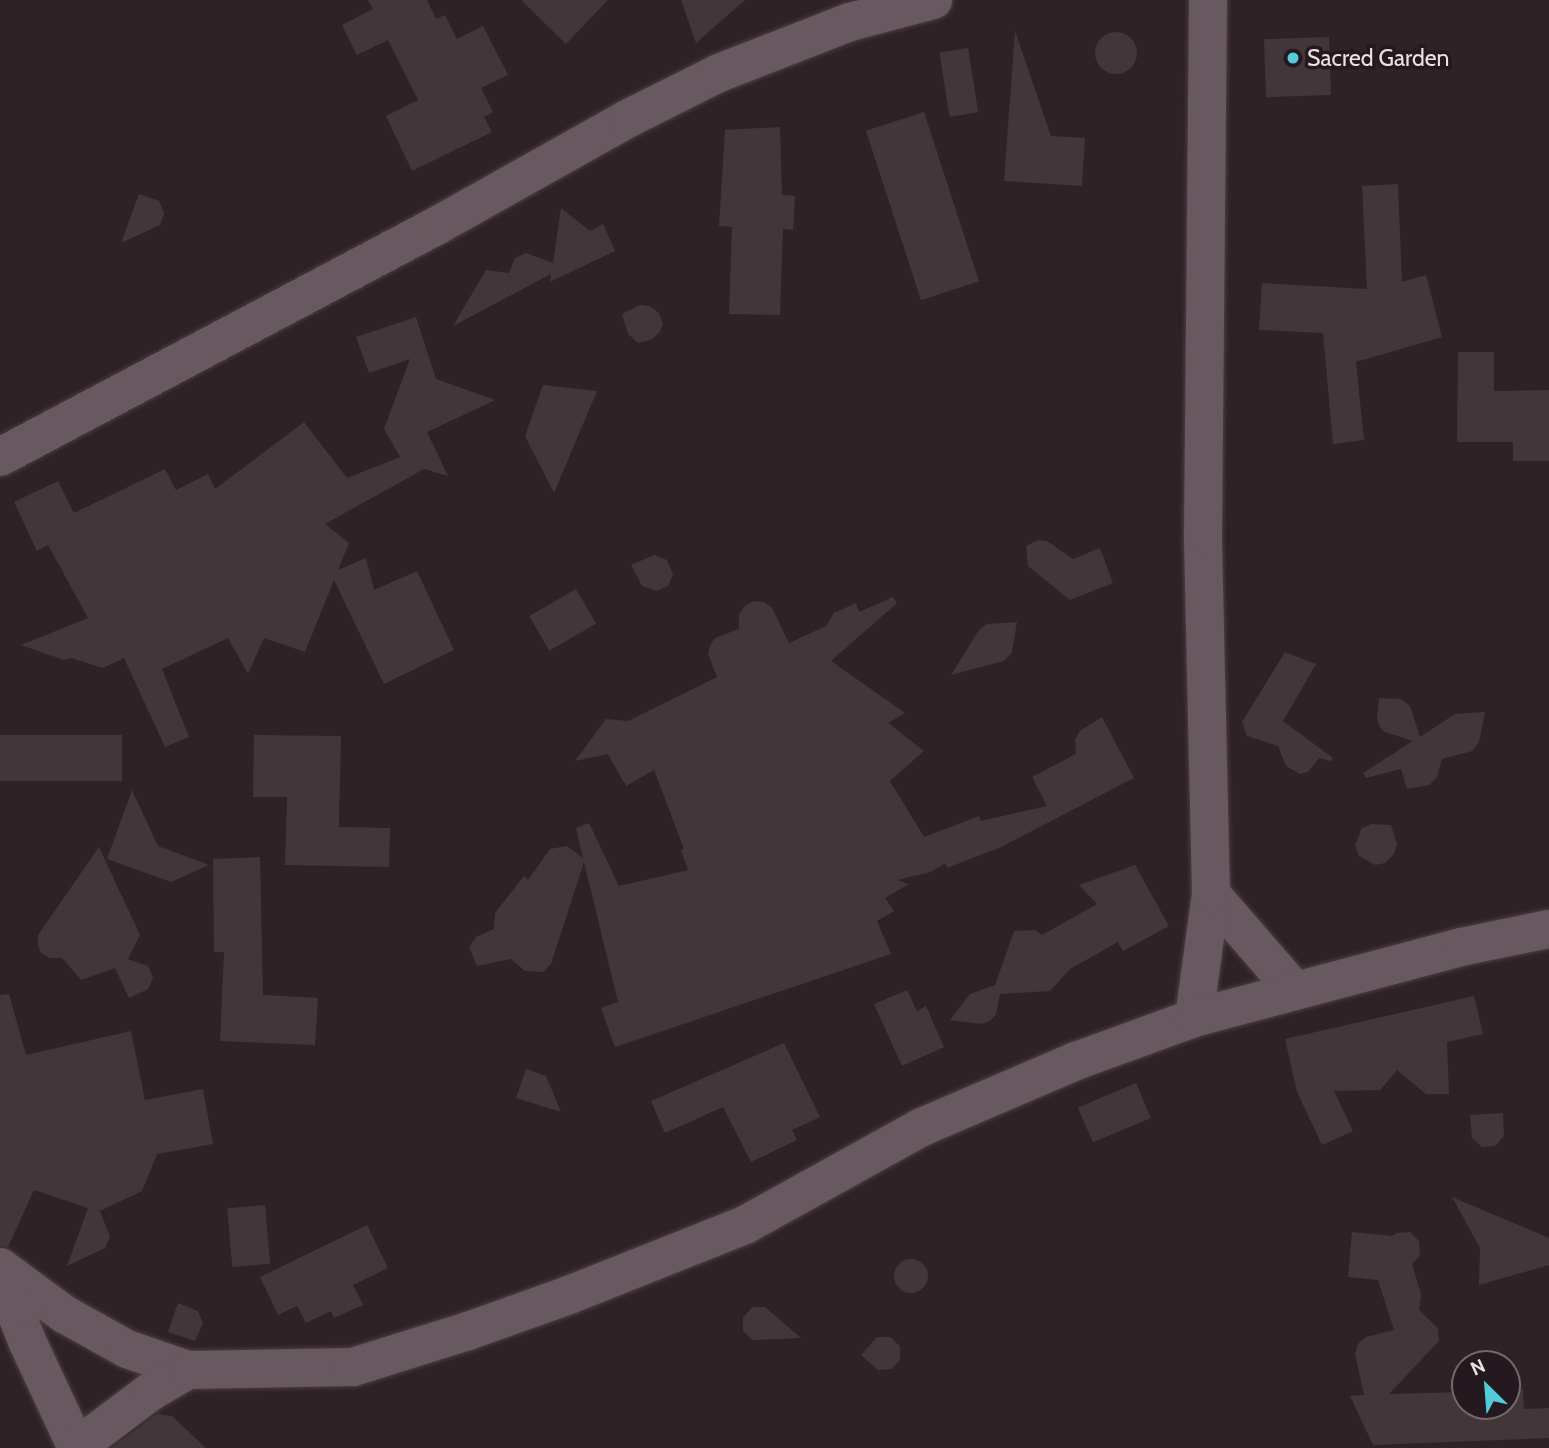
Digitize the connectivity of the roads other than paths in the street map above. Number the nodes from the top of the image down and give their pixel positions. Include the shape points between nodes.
1 (933, 0) edge
2 (1208, 0) edge
3 (0, 457) edge
4 (1211, 894) junction
5 (1549, 929) edge
6 (1295, 991) junction
7 (1194, 1018) junction
8 (0, 1267) edge
9 (0, 1273) edge
10 (188, 1370) junction
11 (77, 1447) edge

1 - 3 street via 850,22 708,78
2 - 4 street via 1203,534
4 - 6 street
4 - 7 street
5 - 6 street
6 - 7 street
7 - 10 street via 1076,1061 922,1127 745,1224 468,1331 353,1367
8 - 10 street via 85,1326 127,1349
9 - 11 street
10 - 11 street via 150,1391

